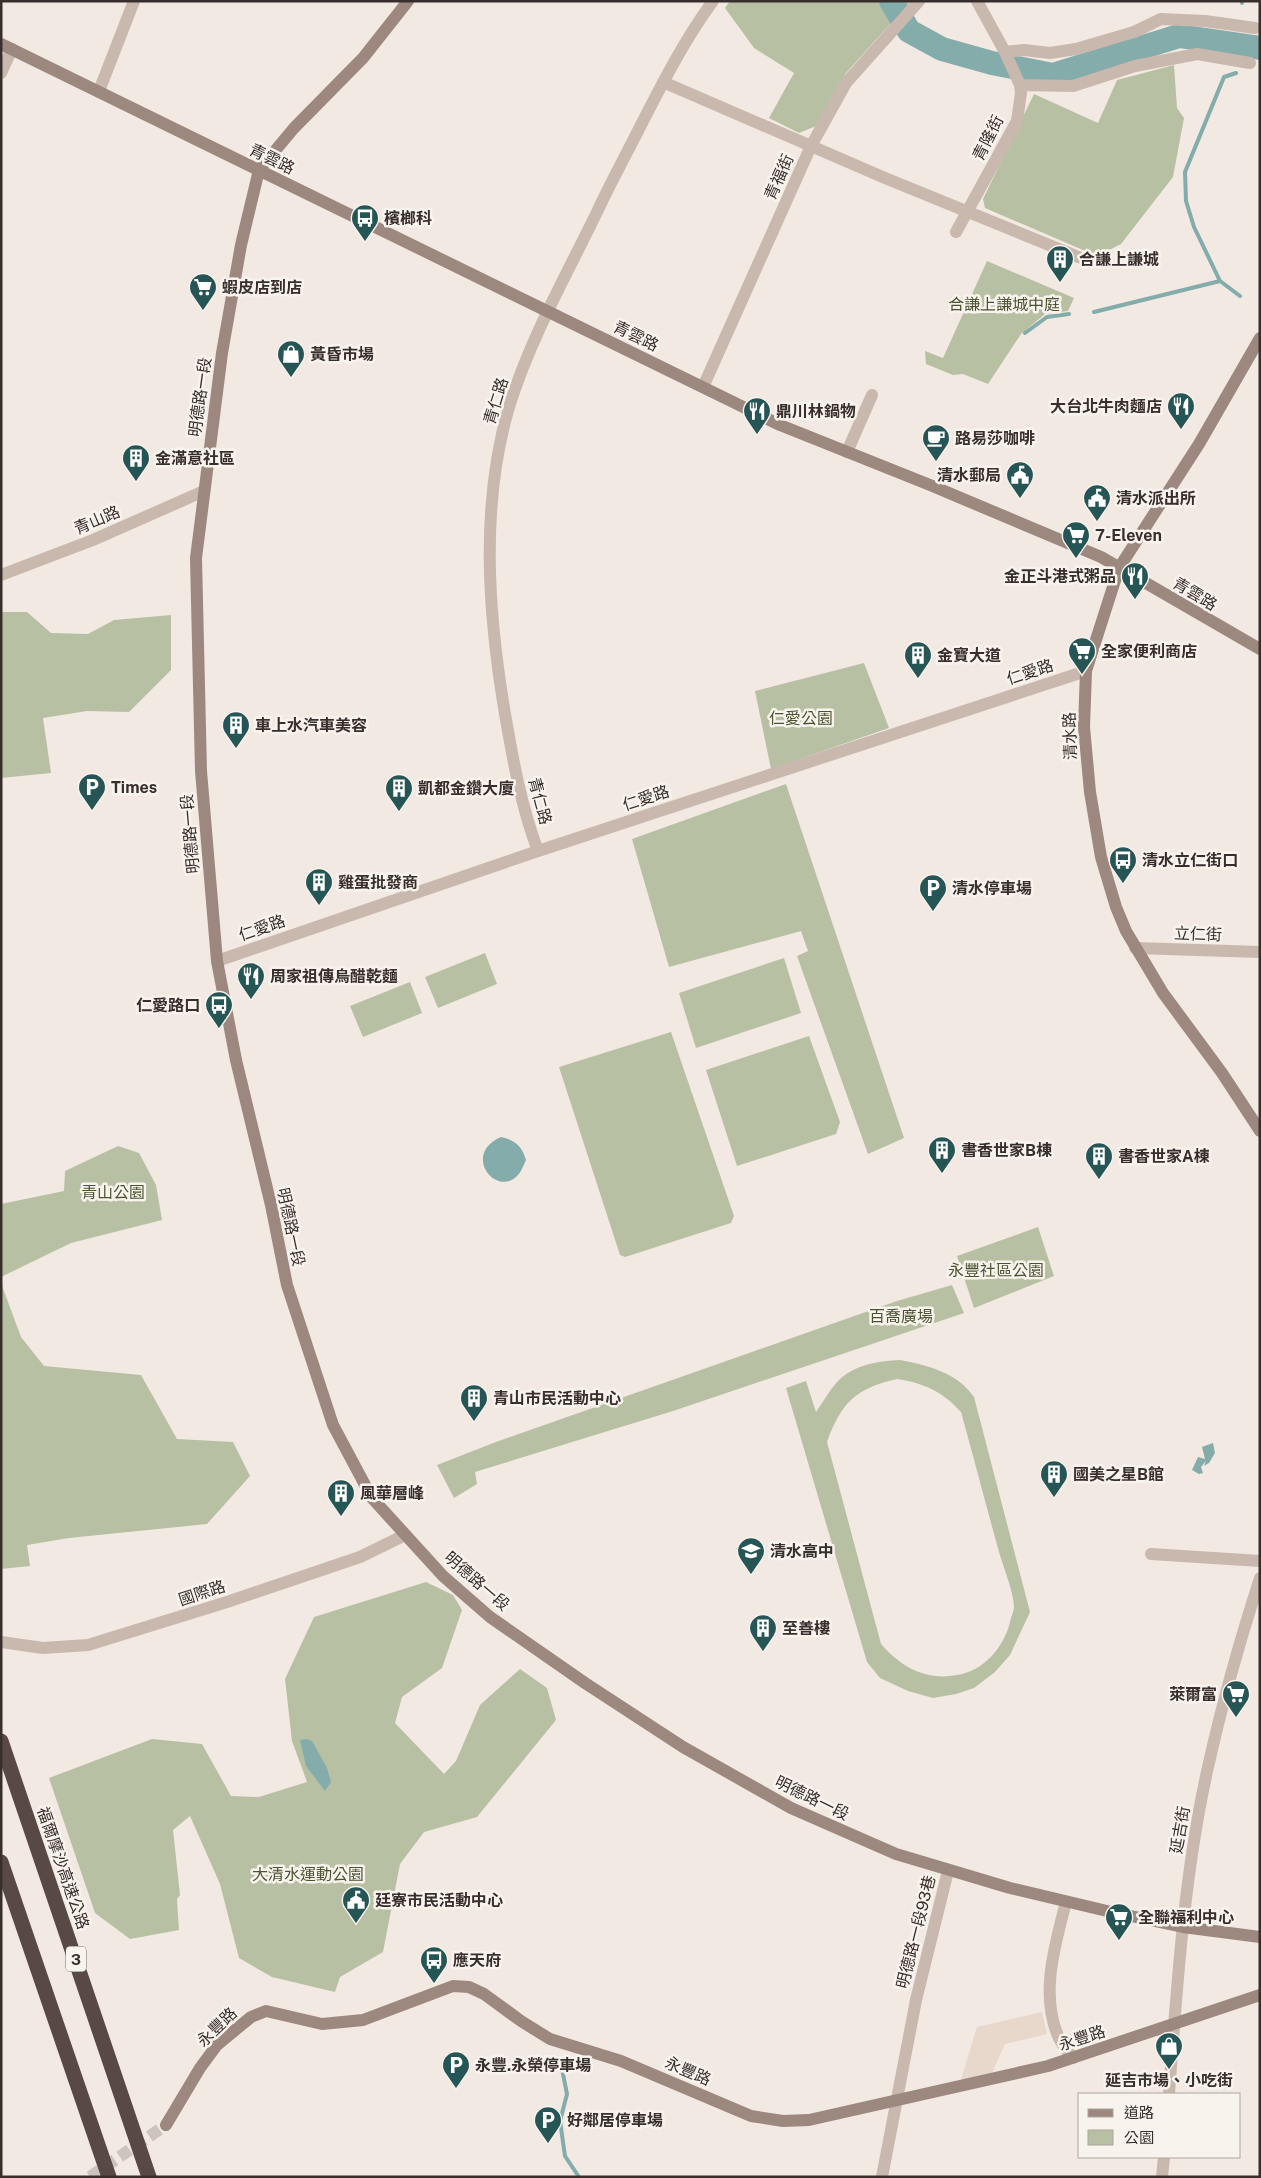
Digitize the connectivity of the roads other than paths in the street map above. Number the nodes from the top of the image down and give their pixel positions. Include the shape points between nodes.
1 (134, 1) edge
2 (408, 1) edge
3 (713, 1) edge
4 (919, 1) edge
5 (977, 1) edge
6 (1255, 28) dead end
7 (7, 46) edge
8 (1006, 53) junction
9 (1250, 63) dead end
10 (1, 73) edge
11 (663, 82) junction
12 (1020, 85) junction
13 (99, 90) junction
14 (811, 146) junction
15 (259, 170) junction
16 (967, 211) junction
17 (956, 232) dead end
18 (1081, 258) dead end
19 (547, 312) junction
20 (1260, 338) edge
21 (703, 387) junction
22 (872, 395) dead end
23 (847, 452) junction
24 (204, 491) junction
25 (1119, 568) junction
26 (1, 575) edge
27 (1260, 649) edge
28 (1086, 670) junction
29 (538, 851) junction
30 (1136, 948) junction
31 (1260, 952) edge
32 (217, 961) junction
33 (1260, 1131) edge
34 (405, 1535) junction
35 (1151, 1554) dead end
36 (1260, 1561) edge
37 (1260, 1578) edge
38 (1, 1642) edge
39 (1, 1741) edge
40 (1, 1862) edge
41 (948, 1871) junction
42 (1066, 1902) junction
43 (1183, 1926) junction
44 (1260, 1937) edge
45 (1260, 1995) edge
46 (1174, 2026) junction
47 (1074, 2058) junction
48 (1169, 2093) edge
49 (898, 2099) junction
50 (166, 2125) tunnel mouth
51 (1164, 2158) edge
52 (109, 2177) edge
53 (149, 2177) edge
54 (882, 2177) edge
55 (1162, 2177) edge

1 - 13 street
2 - 15 street, 明德路一段 via 363,58 294,128
3 - 11 street, 青仁路
4 - 14 street, 青福街 via 846,83
5 - 8 street, 青隆街
6 - 8 street via 1161,19 1134,32 1076,49 1050,53 1024,50
7 - 10 street
7 - 13 street, 青雲路
8 - 12 street, 青隆街
9 - 12 street via 1197,54 1135,66 1073,86
11 - 14 street
11 - 19 street, 青仁路
12 - 16 street, 青隆街 via 1017,121
13 - 15 street, 青雲路
14 - 16 street
14 - 21 street, 青福街
15 - 19 street, 青雲路
15 - 24 street, 明德路一段 via 241,245 222,353
16 - 17 street, 青隆街
16 - 18 street
19 - 21 street, 青雲路
19 - 29 street, 青仁路 via 509,407 499,450 492,499 490,594 498,667 518,787
20 - 25 street, 清水路 via 1199,444
21 - 23 street, 青雲路 via 780,425
22 - 23 street
23 - 25 street, 青雲路 via 1102,557
24 - 26 street, 青山路 via 93,540
24 - 32 street, 明德路一段 via 196,558 201,771
25 - 27 street, 青雲路
25 - 28 street, 清水路
28 - 29 street, 仁愛路
28 - 30 street, 清水路 via 1084,727 1099,848 1116,907
29 - 32 street, 仁愛路
30 - 31 street, 立仁街
30 - 33 street, 清水路 via 1163,993
32 - 34 street, 明德路一段 via 287,1285 317,1378 333,1424 372,1498
34 - 38 street, 國際路 via 360,1557 88,1645 43,1648
34 - 41 street, 明德路一段 via 443,1576 490,1617 683,1747 824,1824 896,1854
35 - 36 street
37 - 43 street, 延吉街 via 1208,1768
39 - 53 highway, 福爾摩沙高速公路 / 3
40 - 52 highway
41 - 42 street, 明德路一段
41 - 49 street, 明德路一段93巷 via 916,2000
42 - 43 street, 明德路一段
42 - 47 street via 1053,1954 1050,2008 1058,2037
43 - 44 street, 明德路一段
43 - 46 street, 延吉街
45 - 46 street, 永豐路
46 - 47 street, 永豐路
46 - 48 street, 延吉街
47 - 49 street, 永豐路
49 - 50 street, 永豐路 via 809,2120 783,2122 750,2116 622,2061 550,2039 484,1994 469,1987 453,1986 363,2020 322,2024 266,2010 251,2017 217,2045
49 - 54 street, 明德路一段93巷
51 - 55 street

